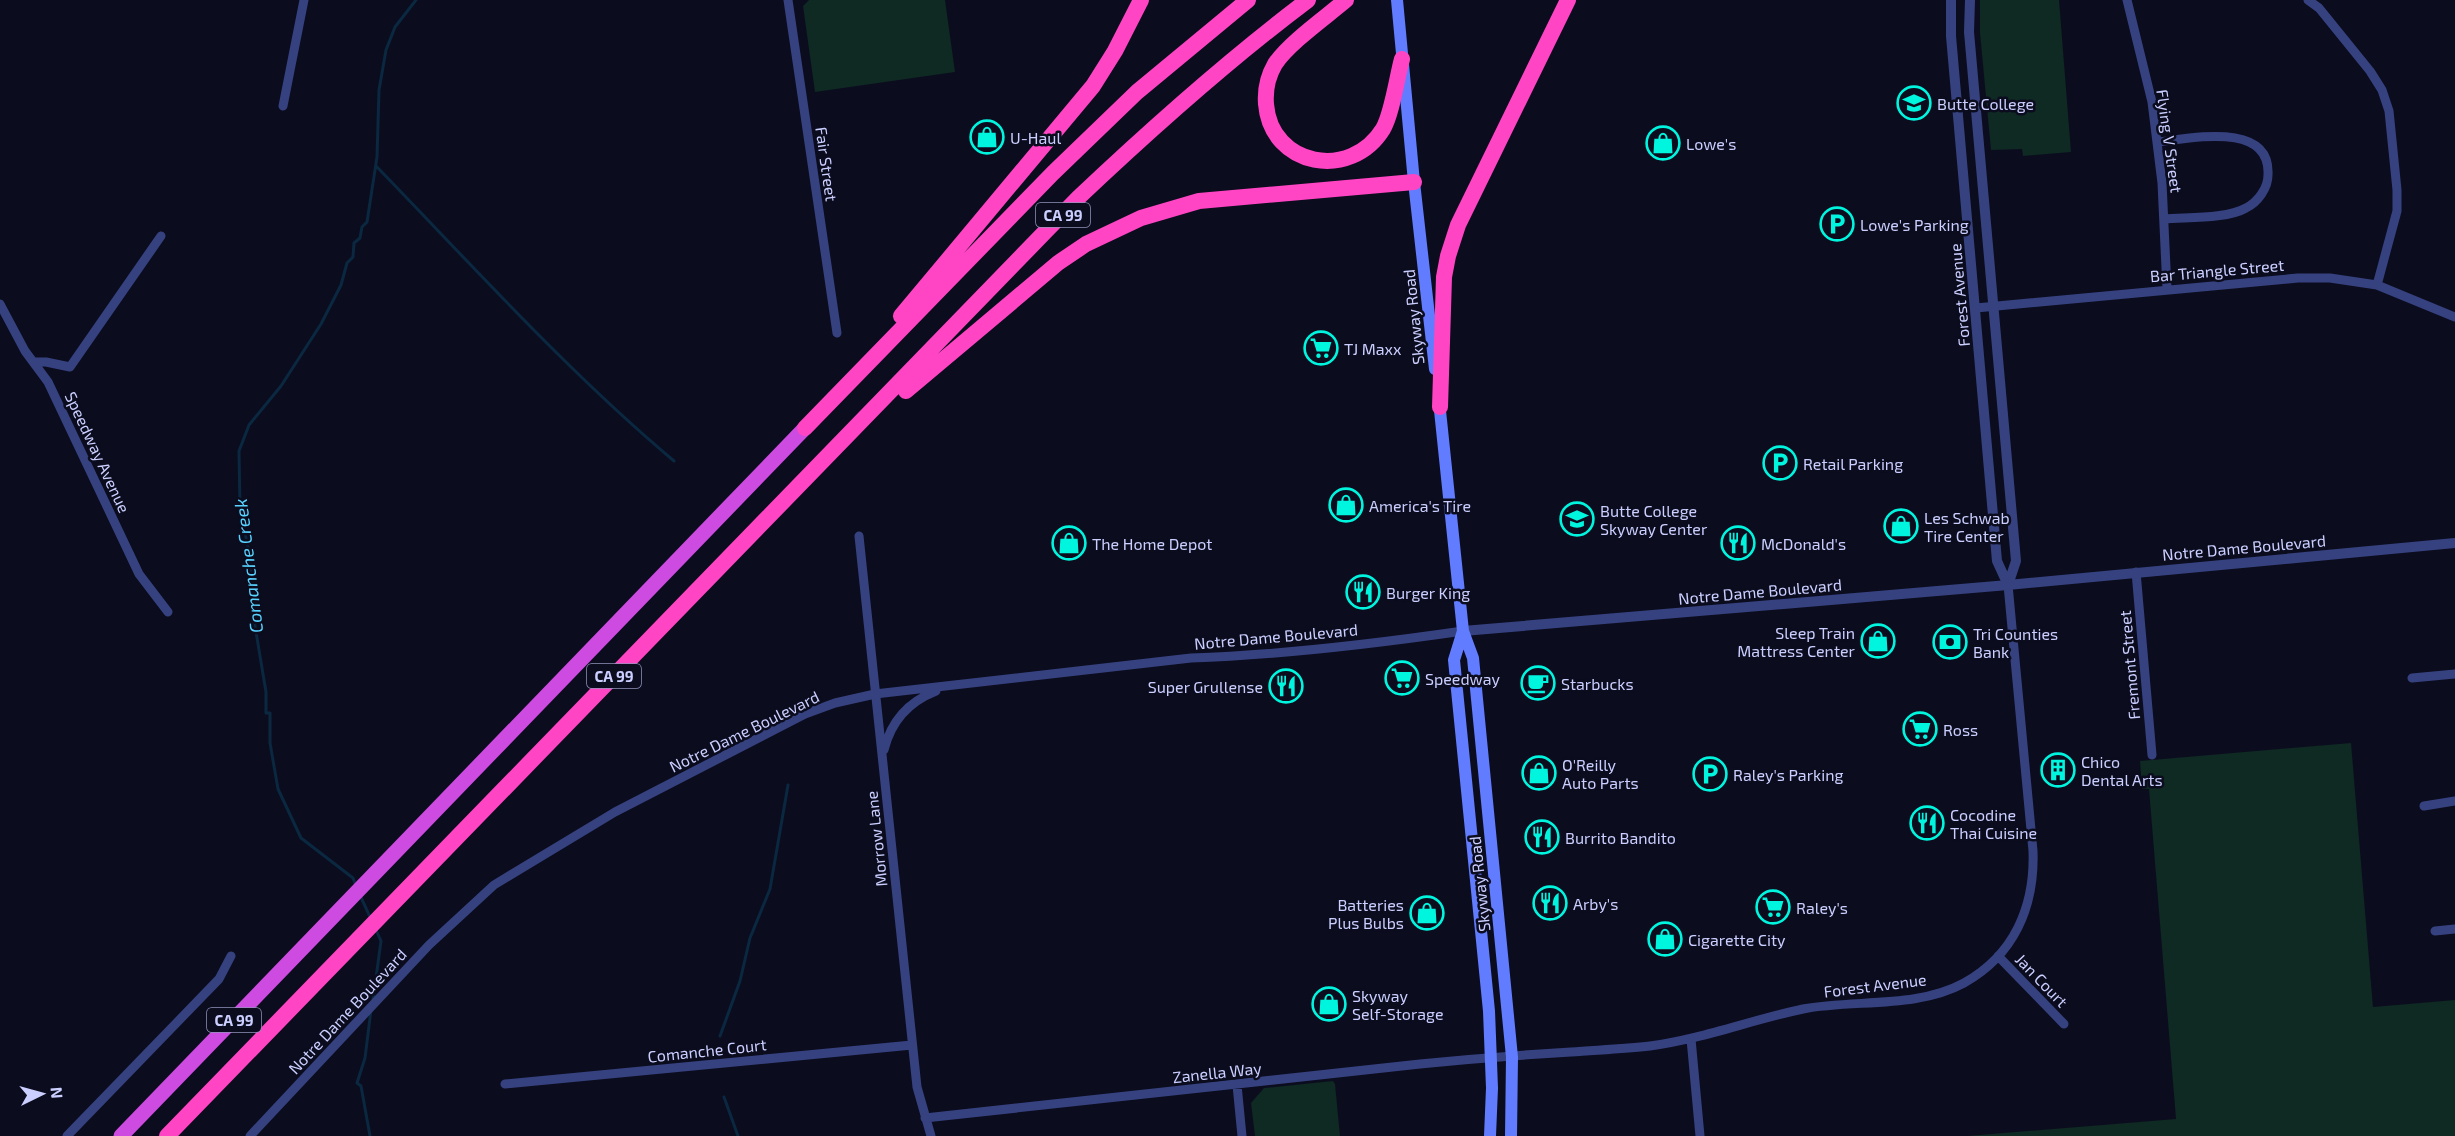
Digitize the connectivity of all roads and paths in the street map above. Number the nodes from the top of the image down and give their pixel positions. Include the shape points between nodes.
1 (304, 0) edge
2 (789, 0) edge
3 (1141, 0) edge
4 (1242, 0) edge
5 (1248, 0) edge
6 (1308, 0) edge
7 (1346, 0) edge
8 (1397, 0) edge
9 (1568, 0) edge
10 (1951, 0) edge
11 (1970, 0) edge
12 (2127, 0) edge
13 (2308, 0) edge
14 (2328, 0) edge
15 (2319, 8) junction
16 (1226, 17) junction
17 (1402, 59) junction
18 (283, 106) dead end
19 (2157, 142) junction
20 (1414, 182) junction
21 (2164, 219) junction
22 (161, 236) dead end
23 (2377, 285) junction
24 (2167, 289) junction
25 (0, 304) edge
26 (1994, 306) junction
27 (1976, 308) junction
28 (2455, 318) edge
29 (837, 333) dead end
30 (34, 362) junction
31 (837, 395) junction
32 (1440, 407) junction
33 (805, 428) joint
34 (836, 449) junction
35 (859, 536) dead end
36 (2455, 543) edge
37 (2136, 572) junction
38 (2008, 585) junction
39 (168, 612) dead end
40 (1463, 631) junction
41 (2455, 674) edge
42 (2412, 678) dead end
43 (946, 687) junction
44 (875, 694) junction
45 (2152, 755) dead end
46 (882, 758) junction
47 (2455, 801) edge
48 (2424, 806) dead end
49 (2455, 929) edge
50 (2435, 931) dead end
51 (231, 956) dead end
52 (1998, 956) junction
53 (2064, 1024) dead end
54 (1691, 1039) junction
55 (912, 1045) junction
56 (1512, 1057) junction
57 (1491, 1058) junction
58 (505, 1084) dead end
59 (1237, 1085) junction
60 (925, 1118) junction
61 (68, 1136) edge
62 (121, 1136) edge
63 (167, 1136) edge
64 (250, 1136) edge
65 (932, 1136) edge
66 (1242, 1136) edge
67 (1490, 1136) edge
68 (1511, 1136) edge
69 (1700, 1136) edge

1 - 18 street
2 - 29 street, Fair Street
3 - 31 highway via 1093,86 897,321 862,356
4 - 16 highway
5 - 16 highway, CA 99
6 - 34 highway, CA 99 via 1246,47 1078,198
7 - 17 highway via 1275,64 1265,93 1271,129 1283,144 1309,159 1325,162 1343,158 1374,141 1384,127
8 - 17 main road, Skyway Road
9 - 32 highway via 1458,225 1448,256
10 - 27 street, Forest Avenue
11 - 26 street, Forest Avenue via 1969,32
12 - 19 street, Flying V Street via 2152,102
13 - 15 street
14 - 15 street
15 - 23 street via 2370,71 2389,111 2397,211
16 - 31 highway, CA 99 via 1137,92 1078,149
17 - 20 main road, Skyway Road
19 - 21 street, Flying V Street
19 - 21 street via 2228,135 2243,138 2265,159 2268,174 2266,187 2246,209
20 - 32 main road, Skyway Road
20 - 34 highway via 1199,201 1112,231 1058,263
21 - 24 street, Flying V Street
22 - 30 street via 70,367
23 - 24 street, Bar Triangle Street via 2298,278
23 - 28 street, Bar Triangle Street
24 - 26 street, Bar Triangle Street
25 - 30 street, Speedway Avenue
26 - 27 street, Bar Triangle Street
26 - 38 street, Forest Avenue via 2016,561
27 - 38 street, Forest Avenue via 1997,561
30 - 39 street, Speedway Avenue via 48,382 139,574
31 - 33 highway, CA 99
32 - 40 main road, Skyway Road
33 - 62 highway, CA 99
34 - 63 highway, CA 99
35 - 44 street, Morrow Lane
36 - 37 street, Notre Dame Boulevard
37 - 38 street, Notre Dame Boulevard
37 - 45 street, Fremont Street
38 - 40 street, Notre Dame Boulevard
38 - 52 street, Forest Avenue via 2033,870 2026,912
40 - 43 street, Notre Dame Boulevard
40 - 56 main road, Skyway Road via 1473,658
40 - 57 main road, Skyway Road via 1454,660
41 - 42 street
43 - 44 street, Notre Dame Boulevard
43 - 46 street via 917,699 898,717
44 - 46 street, Morrow Lane
44 - 64 street, Notre Dame Boulevard via 828,705 775,729 615,813 494,885 429,945
46 - 55 street, Morrow Lane
47 - 48 street
49 - 50 street
51 - 61 street via 219,979
52 - 53 street, Jan Court
52 - 54 street, Forest Avenue via 1961,984 1926,997 1807,1009
54 - 56 street, Forest Avenue
54 - 69 street
55 - 58 street, Comanche Court
55 - 60 street, Morrow Lane
56 - 57 street, Zanella Way
56 - 68 main road, Skyway Road
57 - 59 street, Zanella Way
57 - 67 main road, Skyway Road
59 - 60 street, Zanella Way
59 - 66 street
60 - 65 street, Morrow Lane

